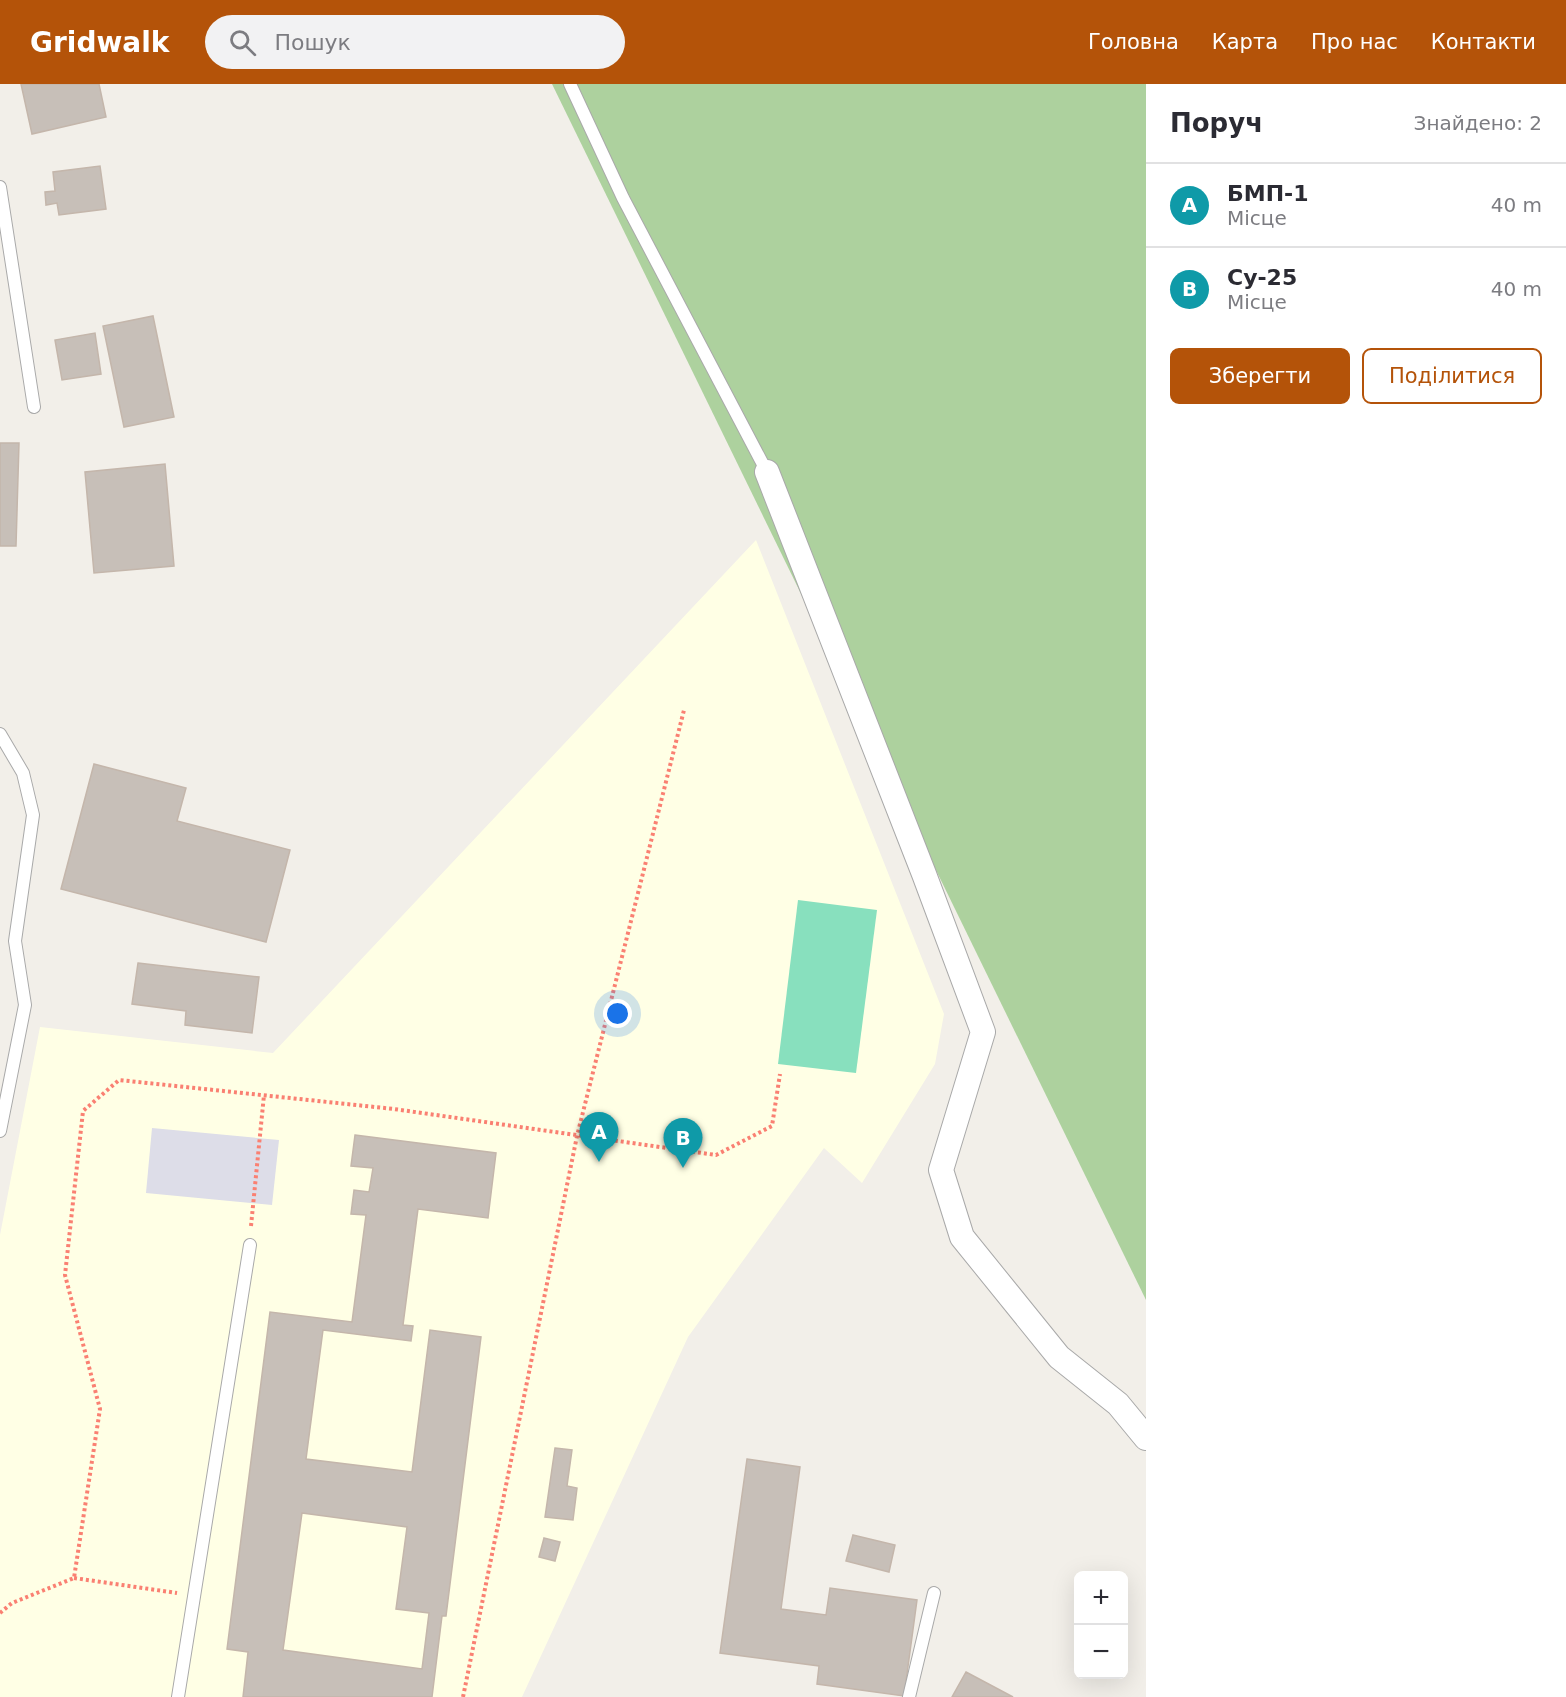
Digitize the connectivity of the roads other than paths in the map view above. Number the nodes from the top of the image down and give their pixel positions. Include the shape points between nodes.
1 (570, 84) edge
2 (0, 187) edge
3 (34, 407) dead end
4 (767, 472) joint
5 (0, 734) edge
6 (0, 1131) edge
7 (250, 1245) road end
8 (1146, 1438) edge
9 (934, 1593) dead end
10 (178, 1697) edge
11 (909, 1697) edge

1 - 4 lane via 623,198
2 - 3 lane
4 - 8 street via 983,1032 941,1170 962,1237 1059,1357 1118,1404
5 - 6 lane via 23,773 33,814 15,941 25,1005
7 - 10 lane
9 - 11 lane

